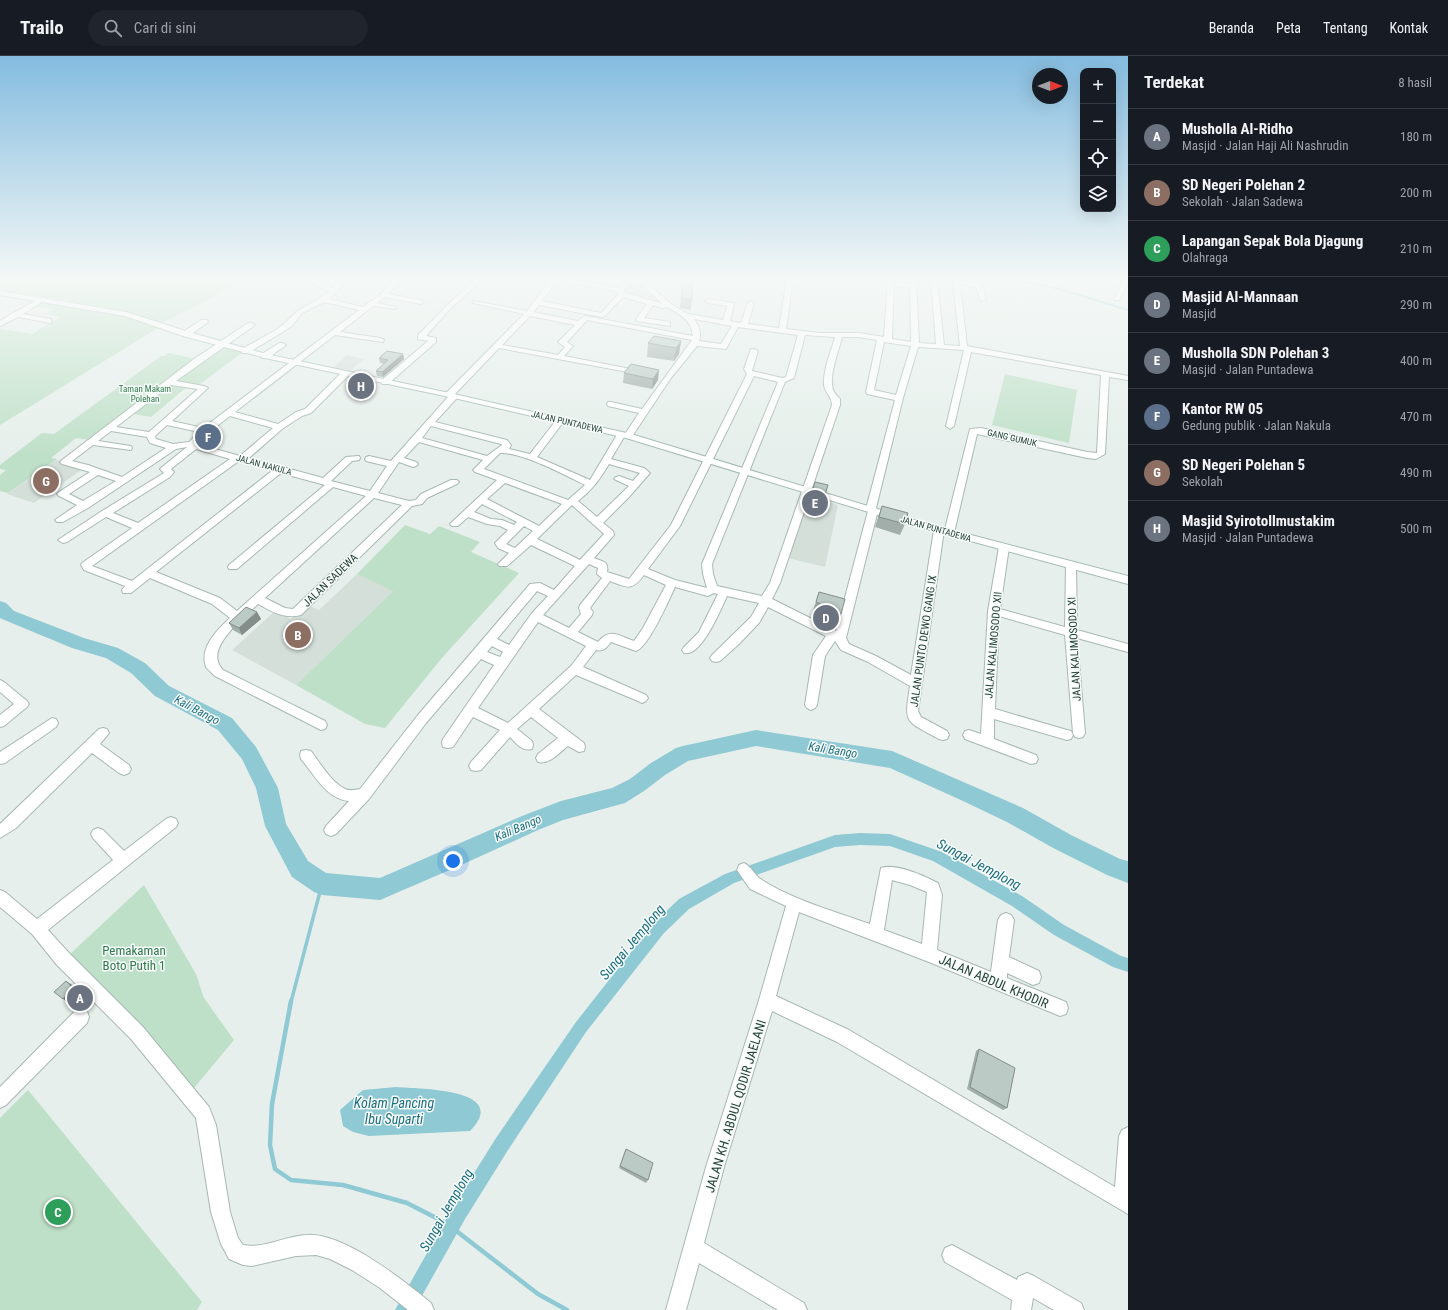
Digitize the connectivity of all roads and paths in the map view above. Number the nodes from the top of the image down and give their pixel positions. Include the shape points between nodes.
1 (198, 338) edge
2 (231, 338) edge
3 (268, 338) edge
4 (328, 338) edge
5 (364, 338) edge
6 (423, 338) edge
7 (506, 338) edge
8 (566, 338) edge
9 (679, 338) edge
10 (696, 338) edge
11 (730, 338) edge
12 (801, 338) edge
13 (838, 338) edge
14 (872, 338) edge
15 (915, 338) edge
16 (939, 338) edge
17 (964, 338) edge
18 (552, 339) dead end
19 (884, 339) junction
20 (380, 340) dead end
21 (563, 341) junction
22 (695, 341) junction
23 (220, 344) junction
24 (282, 345) dead end
25 (915, 345) junction
26 (498, 346) junction
27 (940, 346) junction
28 (966, 348) junction
29 (245, 351) junction
30 (754, 351) dead end
31 (265, 356) junction
32 (559, 358) junction
33 (294, 363) junction
34 (345, 374) junction
35 (751, 374) junction
36 (1105, 374) junction
37 (660, 376) junction
38 (1128, 378) edge
39 (782, 381) junction
40 (169, 382) junction
41 (385, 382) junction
42 (452, 395) junction
43 (899, 398) junction
44 (611, 404) dead end
45 (645, 412) junction
46 (228, 413) junction
47 (560, 421) junction
48 (166, 422) junction
49 (429, 423) junction
50 (950, 426) dead end
51 (279, 427) junction
52 (108, 428) junction
53 (205, 432) junction
54 (150, 435) junction
55 (624, 436) junction
56 (417, 439) junction
57 (90, 442) junction
58 (193, 445) junction
59 (173, 447) junction
60 (128, 448) dead end
61 (504, 450) junction
62 (240, 458) junction
63 (356, 458) dead end
64 (532, 458) junction
65 (368, 459) dead end
66 (489, 459) junction
67 (605, 460) junction
68 (395, 461) junction
69 (708, 461) junction
70 (413, 464) dead end
71 (280, 469) junction
72 (97, 471) junction
73 (745, 472) junction
74 (504, 480) junction
75 (619, 480) dead end
76 (123, 481) junction
77 (454, 482) dead end
78 (327, 483) junction
79 (591, 484) junction
80 (635, 485) junction
81 (806, 489) junction
82 (370, 494) junction
83 (481, 500) junction
84 (570, 502) junction
85 (409, 504) junction
86 (85, 506) junction
87 (872, 510) junction
88 (105, 513) junction
89 (467, 513) junction
90 (60, 520) dead end
91 (523, 522) junction
92 (598, 522) junction
93 (455, 524) dead end
94 (139, 527) junction
95 (515, 529) junction
96 (539, 530) junction
97 (944, 532) junction
98 (63, 540) dead end
99 (530, 540) junction
100 (1004, 548) junction
101 (516, 553) junction
102 (584, 562) junction
103 (503, 564) dead end
104 (1071, 565) junction
105 (233, 567) dead end
106 (642, 570) junction
107 (148, 573) junction
108 (608, 577) junction
109 (1128, 580) edge
110 (672, 583) junction
111 (718, 590) junction
112 (555, 595) junction
113 (256, 599) junction
114 (766, 601) junction
115 (994, 611) junction
116 (536, 616) junction
117 (237, 618) junction
118 (1071, 633) junction
119 (570, 634) junction
120 (836, 637) junction
121 (490, 640) junction
122 (593, 645) junction
123 (1128, 648) edge
124 (688, 650) dead end
125 (511, 651) junction
126 (479, 653) junction
127 (716, 658) dead end
128 (503, 664) junction
129 (575, 669) junction
130 (917, 684) junction
131 (0, 685) edge
132 (642, 698) dead end
133 (810, 705) dead end
134 (471, 710) junction
135 (531, 710) junction
136 (988, 712) junction
137 (0, 722) edge
138 (52, 723) dead end
139 (320, 725) dead end
140 (509, 729) junction
141 (103, 733) dead end
142 (944, 735) dead end
143 (969, 735) dead end
144 (568, 738) junction
145 (987, 742) junction
146 (448, 743) dead end
147 (91, 745) junction
148 (527, 745) dead end
149 (579, 747) dead end
150 (306, 755) dead end
151 (543, 758) dead end
152 (0, 759) edge
153 (1031, 759) dead end
154 (476, 766) dead end
155 (124, 769) dead end
156 (364, 795) junction
157 (171, 823) dead end
158 (331, 830) dead end
159 (0, 832) edge
160 (98, 834) dead end
161 (124, 861) junction
162 (749, 876) dead end
163 (0, 897) edge
164 (794, 903) junction
165 (1006, 920) dead end
166 (37, 930) junction
167 (876, 934) junction
168 (929, 954) junction
169 (1000, 961) junction
170 (1034, 977) dead end
171 (998, 982) junction
172 (767, 1000) junction
173 (1060, 1008) dead end
174 (81, 1017) dead end
175 (0, 1099) edge
176 (1128, 1136) edge
177 (1125, 1203) edge
178 (693, 1248) junction
179 (952, 1255) dead end
180 (1023, 1303) edge
181 (423, 1309) edge
182 (676, 1310) edge
183 (797, 1310) edge
184 (1074, 1310) edge

1 - 23 street, JALAN PUNTADEWA
2 - 23 street
3 - 29 street
4 - 33 street
5 - 20 street
6 - 41 street via 433,340
7 - 26 street
8 - 21 street
9 - 22 street
10 - 22 street
11 - 22 street via 725,347 721,348
12 - 39 street via 790,378
13 - 81 street via 828,386 836,399
14 - 19 street
15 - 25 street
16 - 27 street
17 - 28 street
18 - 21 street
19 - 25 street
19 - 43 street via 870,392
21 - 32 street via 569,346
22 - 37 street
23 - 29 street, JALAN PUNTADEWA
23 - 40 street
24 - 31 street
25 - 27 street
25 - 43 street
26 - 32 street
26 - 42 street
27 - 28 street
28 - 36 street
28 - 50 street
29 - 31 street, JALAN PUNTADEWA
30 - 35 street via 748,369
31 - 33 street, JALAN PUNTADEWA
32 - 37 street
33 - 34 street, JALAN PUNTADEWA
33 - 46 street
34 - 41 street, JALAN PUNTADEWA
34 - 51 street via 308,411
35 - 39 street
35 - 69 street
36 - 38 street
36 - 97 street, GANG GUMUK via 1101,454 1087,455 973,431
37 - 45 street
39 - 73 street
40 - 48 street via 204,388
40 - 52 street
41 - 42 street, JALAN PUNTADEWA
42 - 47 street, JALAN PUNTADEWA
42 - 49 street
43 - 87 street
44 - 45 street
45 - 55 street
46 - 51 street
46 - 53 street
47 - 55 street, JALAN PUNTADEWA
47 - 64 street
48 - 53 street
48 - 54 street
49 - 56 street
49 - 61 street via 504,442 507,445
51 - 62 street
52 - 54 street
52 - 57 street
53 - 58 street
54 - 59 street via 154,441
55 - 67 street
55 - 69 street, JALAN PUNTADEWA
56 - 66 street
56 - 68 street
57 - 60 street
57 - 72 street via 65,462
58 - 59 street
58 - 62 street, JALAN NAKULA
58 - 88 street via 165,469 169,472 167,475
59 - 76 street
61 - 64 street
61 - 66 street
62 - 71 street, JALAN NAKULA
62 - 94 street
63 - 78 street via 349,459
64 - 79 street
65 - 68 street
66 - 74 street via 478,470
67 - 79 street
67 - 80 street via 643,471 644,474
68 - 70 street
68 - 82 street
69 - 73 street, JALAN PUNTADEWA
69 - 106 street via 675,526
71 - 78 street, JALAN NAKULA
71 - 107 street
72 - 76 street
72 - 86 street via 62,494
73 - 81 street, JALAN PUNTADEWA
73 - 111 street via 707,564 708,574
74 - 83 street
74 - 84 street
75 - 80 street
76 - 86 street
77 - 85 street, JALAN SADEWA via 424,496 418,502
78 - 82 street, JALAN NAKULA
78 - 105 street
79 - 84 street
80 - 92 street
81 - 87 street, JALAN PUNTADEWA
81 - 114 street via 775,583
82 - 85 street
82 - 113 street via 368,500
83 - 89 street
83 - 91 street
84 - 92 street
84 - 96 street
85 - 113 street, JALAN SADEWA via 296,612 286,613
86 - 90 street
87 - 97 street, JALAN PUNTADEWA
87 - 120 street
88 - 94 street
88 - 98 street
89 - 93 street
89 - 95 street
91 - 95 street
91 - 96 street
92 - 102 street via 609,535
94 - 107 street via 86,567 129,588
95 - 101 street via 500,543
96 - 99 street
97 - 100 street, JALAN PUNTADEWA
97 - 130 street, JALAN PUNTO DEWO GANG IX
99 - 101 street
99 - 102 street
100 - 104 street, JALAN PUNTADEWA
100 - 115 street, JALAN KALIMOSODO XII
101 - 103 street
102 - 108 street via 603,566 602,574
102 - 112 street
104 - 109 street, JALAN PUNTADEWA
104 - 118 street, JALAN KALIMOSODO XI
106 - 108 street via 630,584
106 - 110 street
107 - 117 street via 216,601
108 - 119 street via 584,608 586,615
110 - 111 street via 708,592
110 - 122 street via 648,630 636,647 611,637 601,647
111 - 114 street
111 - 124 street via 703,634
112 - 116 street
112 - 121 street via 540,586 534,587
113 - 117 street
114 - 120 street
114 - 127 street via 755,620
115 - 118 street
115 - 136 street, JALAN KALIMOSODO XII
116 - 119 street
116 - 125 street
117 - 139 street via 219,635 211,656 212,666 219,673
118 - 123 street
118 - 136 street, JALAN KALIMOSODO XI via 1073,734
119 - 122 street
120 - 130 street via 845,647
120 - 133 street via 819,655
121 - 125 street
121 - 126 street
122 - 129 street
125 - 128 street
126 - 128 street
126 - 156 street via 422,719
128 - 134 street
129 - 132 street
129 - 135 street
130 - 142 street, JALAN PUNTO DEWO GANG IX via 912,711 914,718
131 - 137 street via 23,704
134 - 140 street
134 - 146 street
135 - 140 street
135 - 144 street
136 - 145 street, JALAN KALIMOSODO XII
138 - 152 street
140 - 148 street
140 - 154 street
141 - 147 street
143 - 145 street
144 - 149 street
144 - 151 street
145 - 153 street
147 - 155 street
147 - 159 street
150 - 156 street via 341,794
156 - 158 street
157 - 161 street
160 - 161 street
161 - 166 street
162 - 164 street, JALAN ABDUL KHODIR
163 - 166 street
164 - 167 street, JALAN ABDUL KHODIR
164 - 172 street, JALAN KH. ABDUL QODIR JAELANI
165 - 169 street
166 - 181 street via 137,1033 203,1113 221,1215 228,1242 236,1252 258,1256 292,1246 315,1245 358,1262
167 - 168 street, JALAN ABDUL KHODIR
167 - 168 street, JALAN ABDUL KHODIR via 886,873 928,886 933,888 935,895
168 - 171 street, JALAN ABDUL KHODIR
169 - 170 street
169 - 171 street
171 - 173 street, JALAN ABDUL KHODIR
172 - 177 street via 843,1036
172 - 178 street, JALAN KH. ABDUL QODIR JAELANI
174 - 175 street
176 - 177 street
178 - 182 street, JALAN KH. ABDUL QODIR JAELANI
178 - 183 street
179 - 180 street
180 - 184 street via 1027,1283

